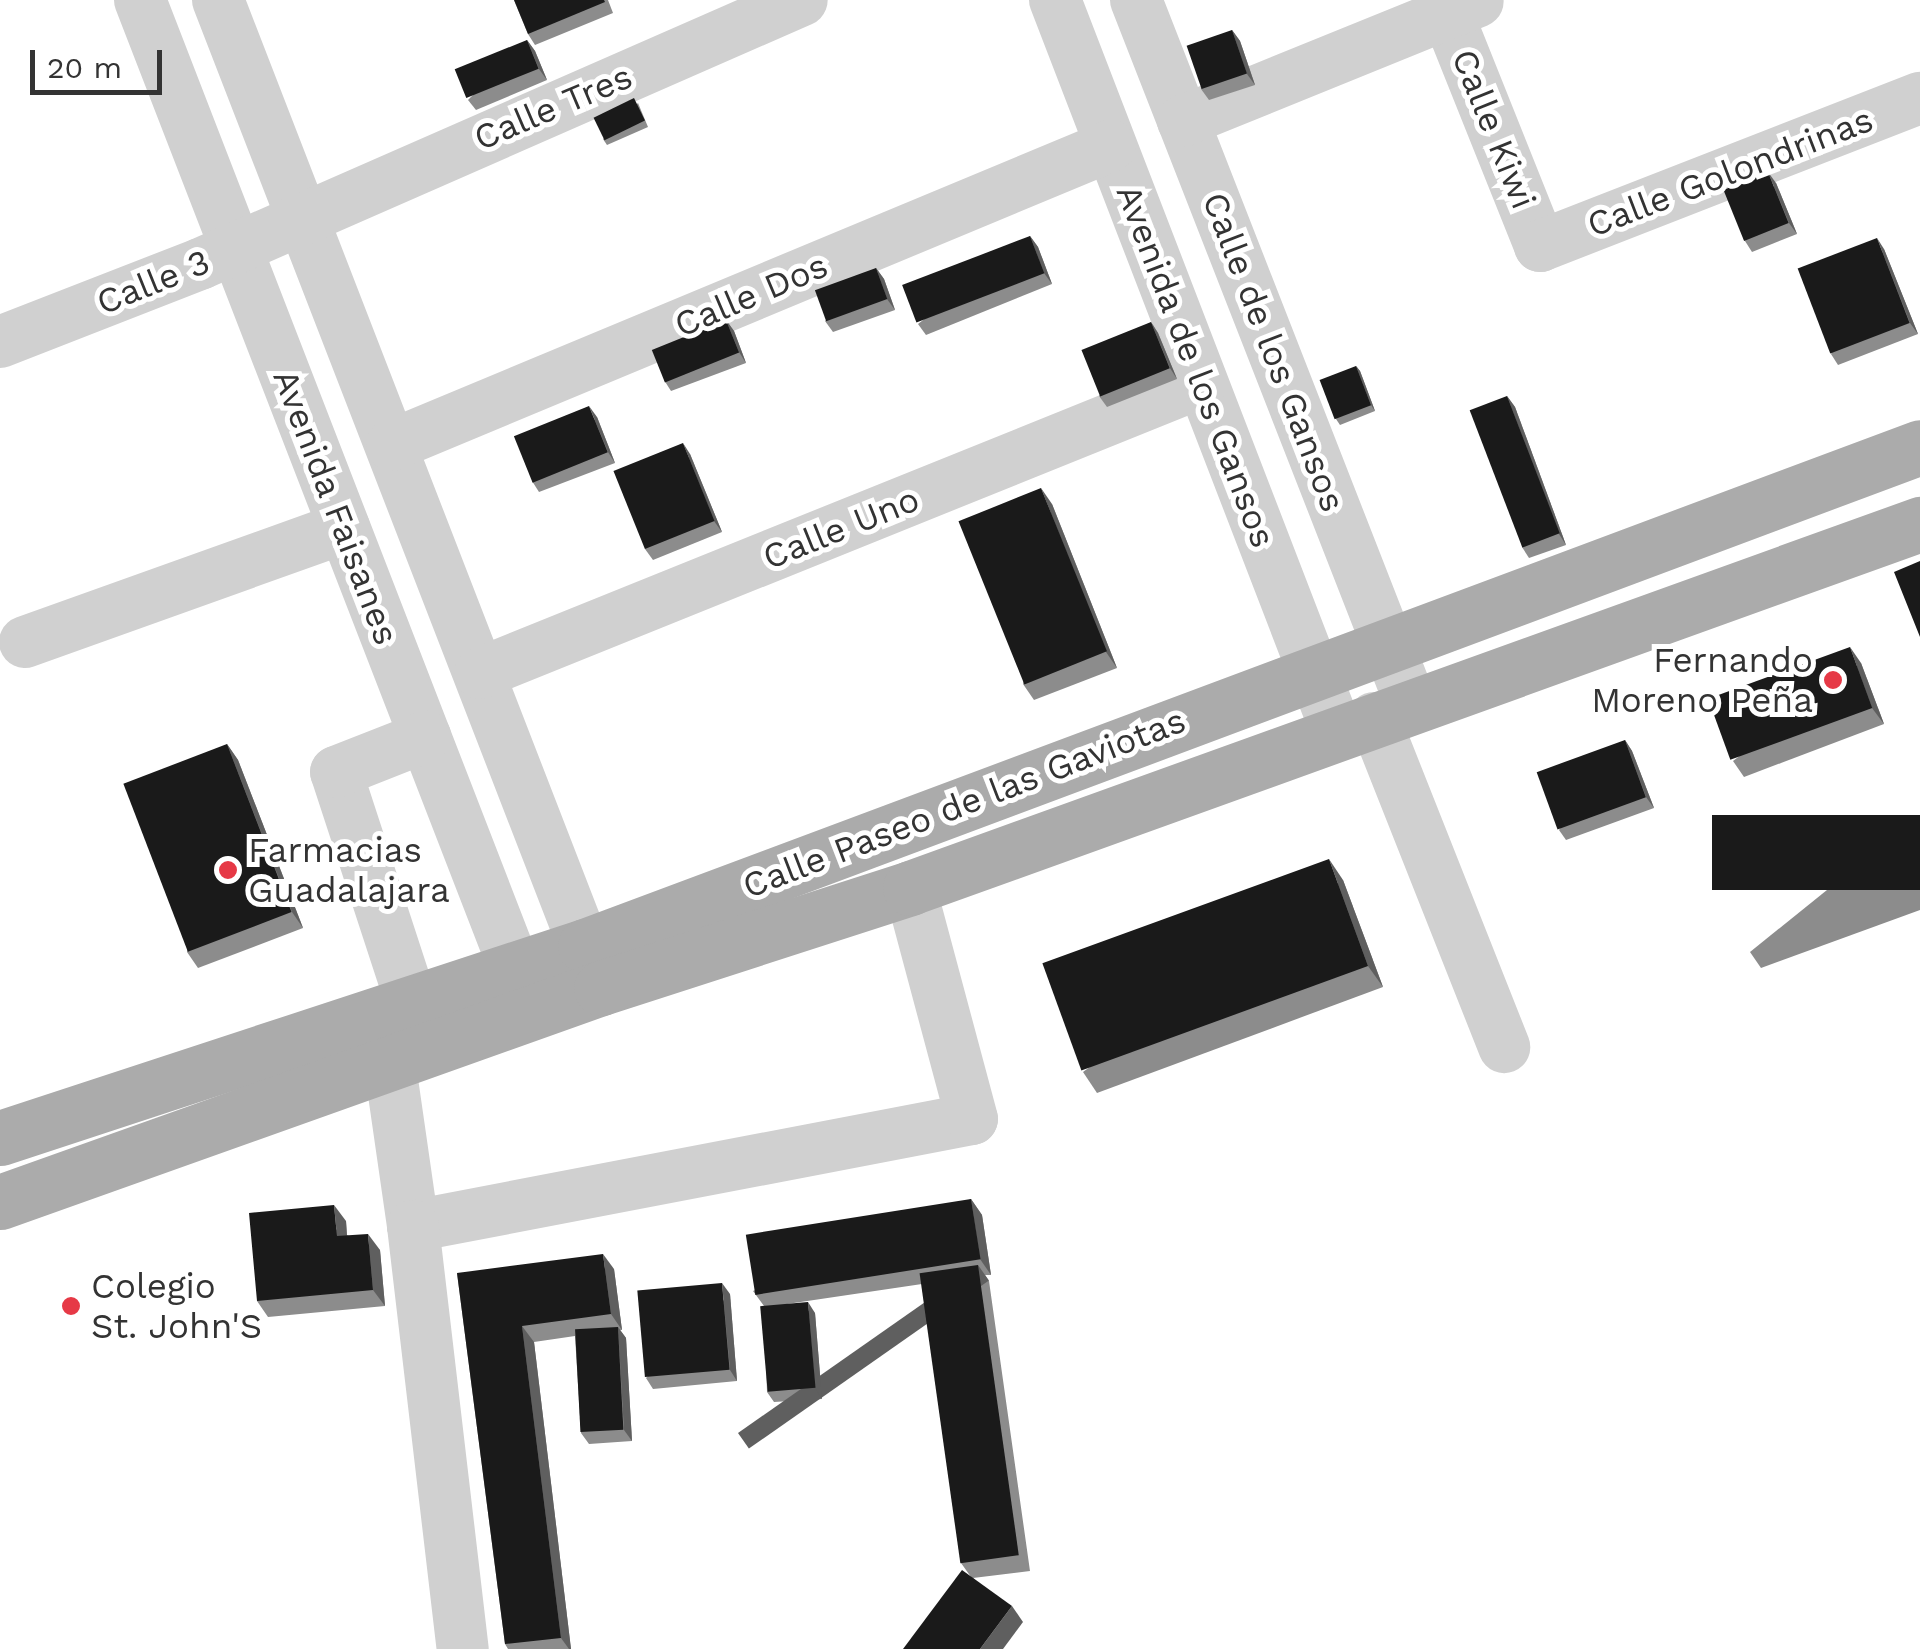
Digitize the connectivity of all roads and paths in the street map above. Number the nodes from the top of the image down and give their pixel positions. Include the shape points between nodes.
1 (140, 0) edge
2 (218, 0) edge
3 (802, 0) edge
4 (1054, 0) edge
5 (1136, 0) edge
6 (1463, 6) edge
7 (1920, 98) edge
8 (1184, 121) junction
9 (1110, 146) junction
10 (303, 215) junction
11 (1540, 246) joint
12 (235, 248) junction
13 (0, 342) edge
14 (1202, 382) junction
15 (392, 445) junction
16 (1920, 447) edge
17 (1920, 524) edge
18 (344, 528) junction
19 (26, 642) dead end
20 (1388, 645) junction
21 (1313, 670) junction
22 (480, 673) junction
23 (1374, 718) junction
24 (425, 737) junction
25 (910, 888) junction
26 (592, 967) junction
27 (524, 992) junction
28 (412, 1004) junction
29 (1504, 1047) dead end
30 (390, 1066) junction
31 (0, 1138) edge
32 (0, 1202) edge
33 (413, 1226) junction
34 (463, 1649) edge

1 - 12 street, Avenida Faisanes
2 - 10 street
3 - 10 street, Calle Tres
4 - 9 street, Avenida de los Gansos
5 - 8 street, Calle de los Gansos
6 - 8 street
6 - 11 street, Calle Kiwi
7 - 11 street, Calle Golondrinas
8 - 20 street, Calle de los Gansos
9 - 14 street, Avenida de los Gansos
9 - 15 street, Calle Dos
10 - 12 street, Calle 3
10 - 15 street
12 - 13 street, Calle 3
12 - 18 street, Avenida Faisanes
14 - 21 street, Avenida de los Gansos
14 - 22 street, Calle Uno
15 - 22 street
16 - 20 main road, Calle Paseo de las Gaviotas
17 - 23 main road, Calle Paseo de las Gaviotas
18 - 19 street
18 - 24 street, Avenida Faisanes
20 - 21 main road, Calle Paseo de las Gaviotas
20 - 23 street, Calle de los Gansos
21 - 23 street, Avenida de los Gansos
21 - 26 main road, Calle Paseo de las Gaviotas
22 - 26 street
23 - 25 main road, Calle Paseo de las Gaviotas
23 - 29 street
24 - 27 street, Avenida Faisanes
24 - 28 street via 336,772
25 - 26 main road, Calle Paseo de las Gaviotas
25 - 33 street via 972,1119
26 - 27 main road, Calle Paseo de las Gaviotas
27 - 28 main road, Calle Paseo de las Gaviotas
27 - 30 main road, Calle Paseo de las Gaviotas
28 - 31 main road, Calle Paseo de las Gaviotas
30 - 32 main road, Calle Paseo de las Gaviotas
30 - 33 street
33 - 34 street

